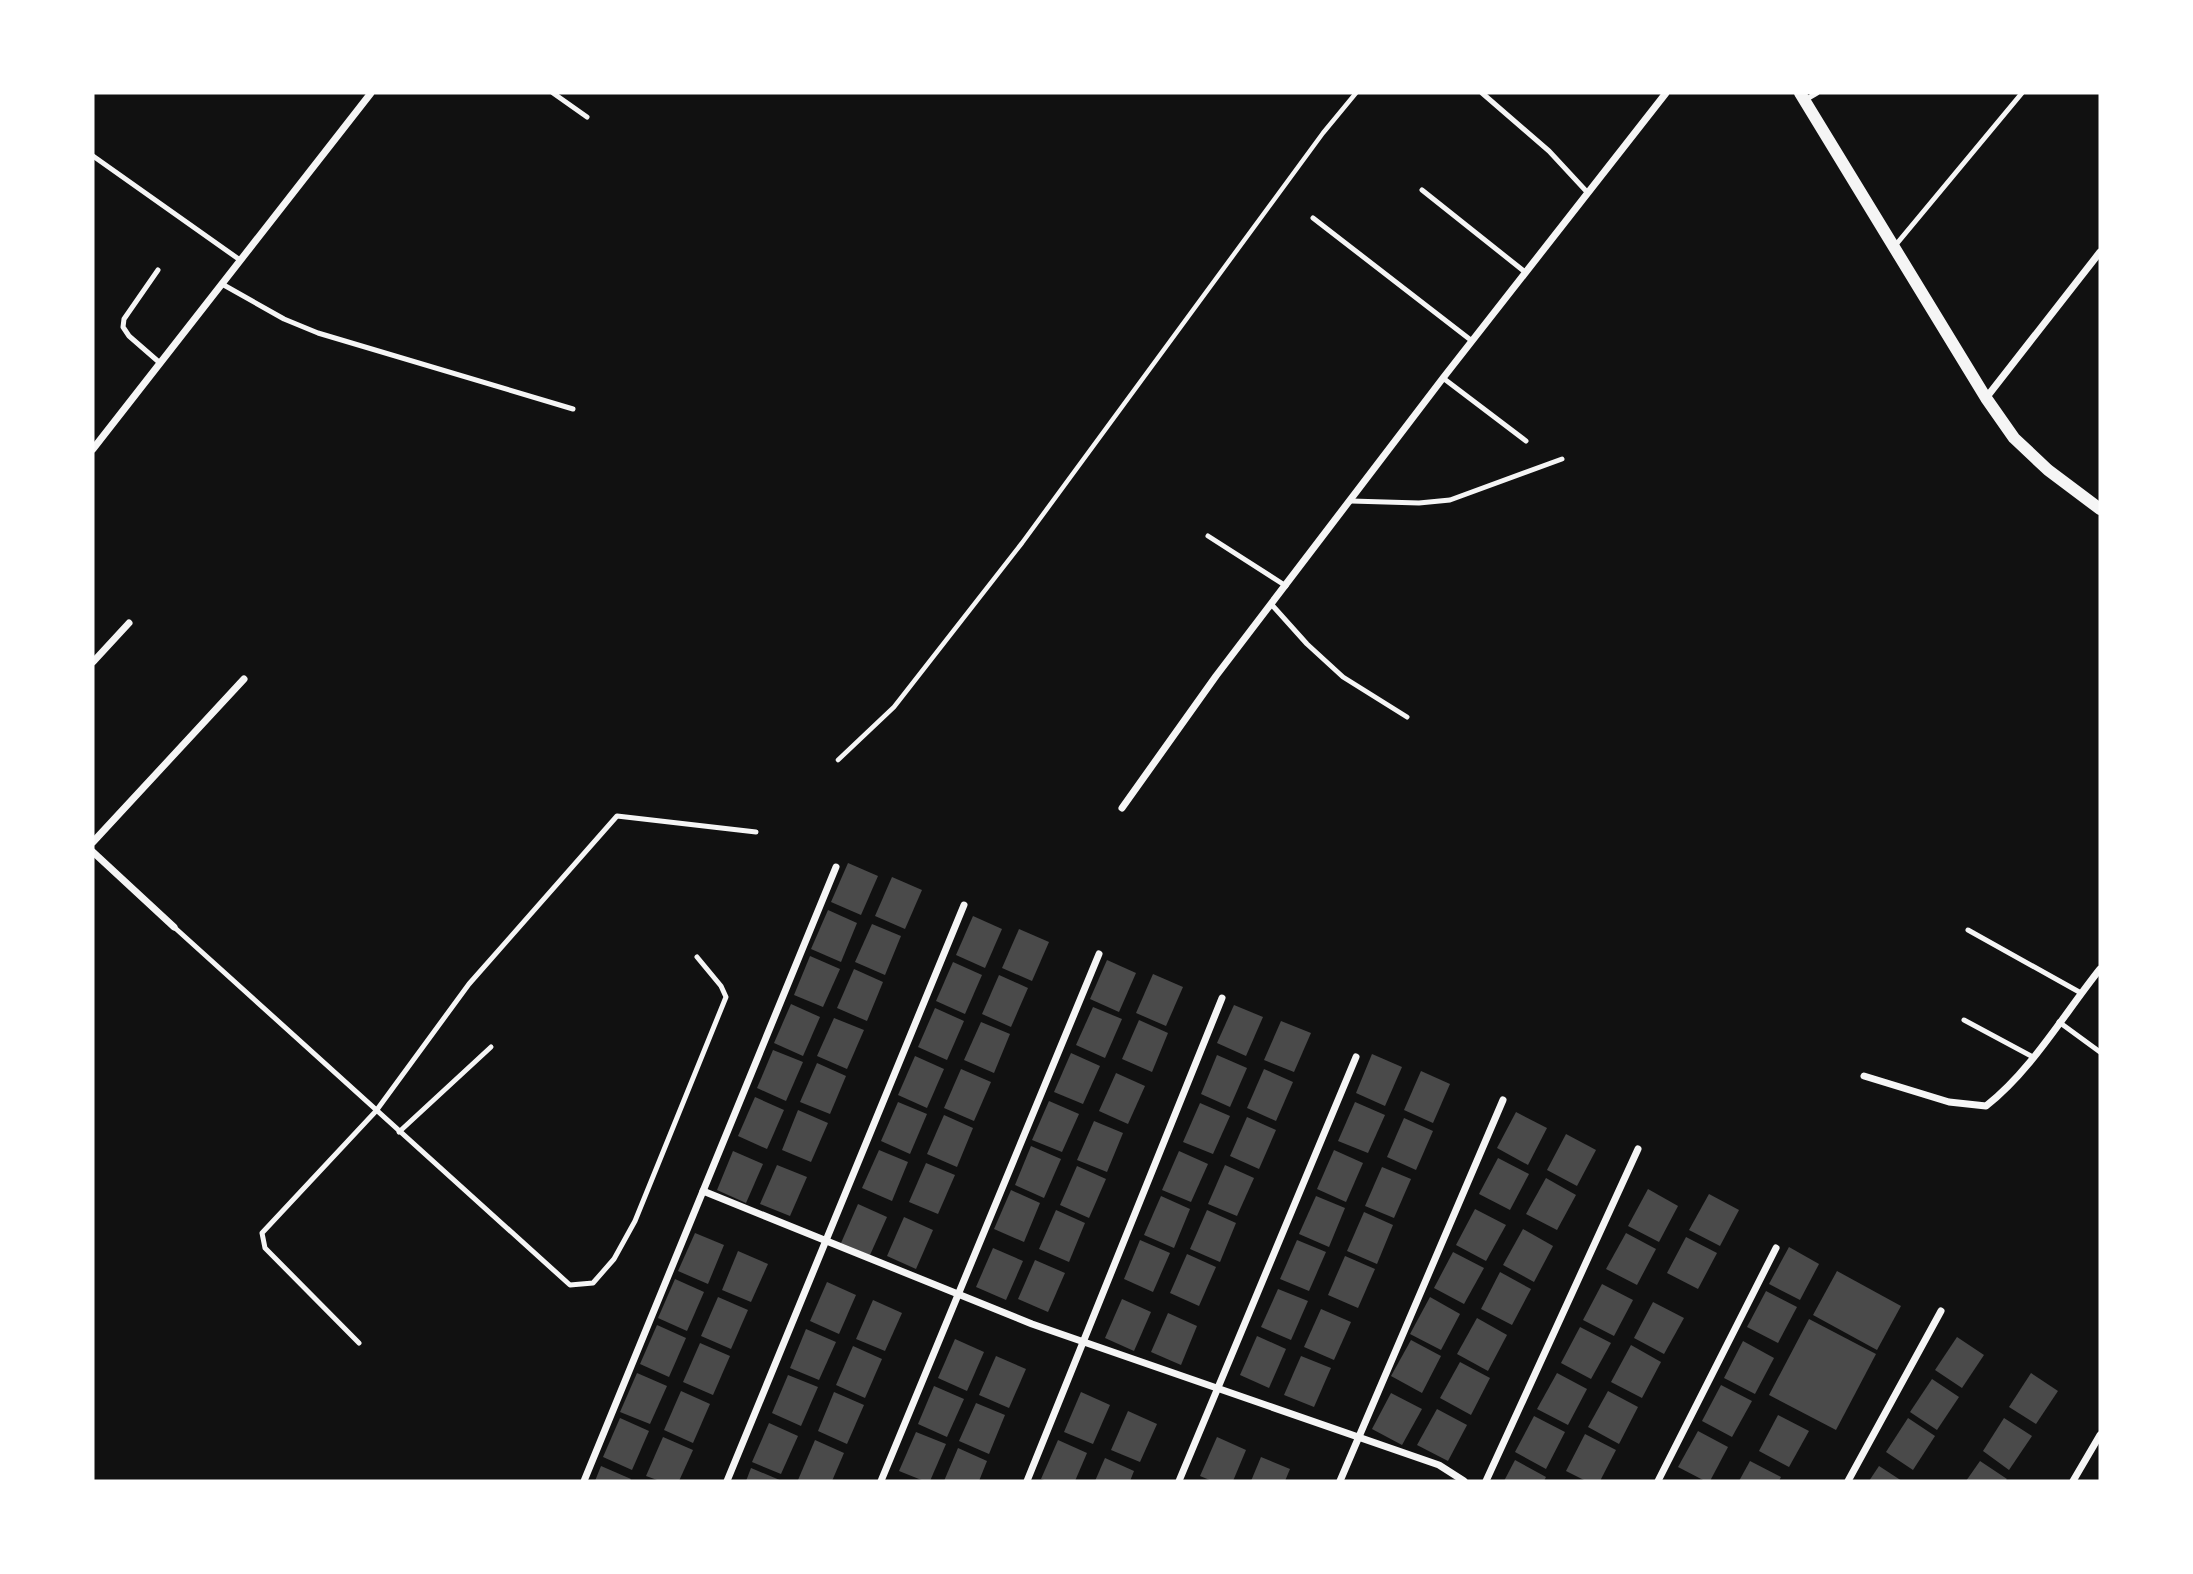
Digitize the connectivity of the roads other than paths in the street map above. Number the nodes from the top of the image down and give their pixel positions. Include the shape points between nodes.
1 (371, 93) edge
2 (553, 93) edge
3 (1482, 93) edge
4 (1666, 93) edge
5 (1817, 93) edge
6 (2022, 93) edge
7 (1802, 96) edge
8 (587, 117) dead end
9 (93, 156) edge
10 (1422, 190) dead end
11 (1587, 192) junction
12 (1313, 218) dead end
13 (1894, 247) junction
14 (2100, 252) edge
15 (240, 260) junction
16 (158, 270) dead end
17 (1525, 272) junction
18 (222, 284) junction
19 (1472, 341) junction
20 (160, 363) junction
21 (1443, 378) junction
22 (1986, 398) junction
23 (573, 409) dead end
24 (1526, 441) dead end
25 (93, 449) edge
26 (1562, 459) dead end
27 (1351, 501) junction
28 (2100, 509) edge
29 (1208, 536) dead end
30 (1286, 586) junction
31 (1272, 605) junction
32 (128, 623) dead end
33 (93, 662) edge
34 (244, 679) dead end
35 (1407, 717) dead end
36 (1122, 808) dead end
37 (756, 832) dead end
38 (93, 842) edge
39 (93, 852) edge
40 (836, 867) dead end
41 (964, 905) dead end
42 (174, 927) joint
43 (1968, 930) dead end
44 (1099, 954) dead end
45 (697, 957) dead end
46 (2100, 969) edge
47 (2081, 993) junction
48 (1222, 999) dead end
49 (1964, 1020) dead end
50 (2059, 1022) junction
51 (491, 1047) dead end
52 (2100, 1052) edge
53 (1356, 1057) dead end
54 (2034, 1057) junction
55 (1864, 1076) dead end
56 (1503, 1100) dead end
57 (376, 1111) junction
58 (399, 1132) junction
59 (1638, 1149) dead end
60 (703, 1191) junction
61 (826, 1241) junction
62 (1776, 1248) dead end
63 (958, 1294) junction
64 (1941, 1311) dead end
65 (1083, 1342) junction
66 (359, 1343) dead end
67 (1217, 1389) junction
68 (2100, 1435) edge
69 (1359, 1437) junction
70 (584, 1481) edge
71 (727, 1481) edge
72 (881, 1481) edge
73 (1027, 1481) edge
74 (1179, 1481) edge
75 (1340, 1481) edge
76 (1464, 1481) edge
77 (1486, 1481) edge
78 (1658, 1481) edge
79 (1848, 1481) edge
80 (2073, 1481) edge

1 - 15 street
2 - 8 lane
3 - 11 lane via 1549,151
4 - 11 street
5 - 7 lane
6 - 13 lane
7 - 13 street
9 - 15 lane
10 - 17 lane
11 - 17 street
12 - 19 lane
13 - 22 street
14 - 22 street
15 - 18 street
16 - 20 lane via 124,318 123,327
17 - 19 street
18 - 20 street
18 - 23 lane via 318,333
19 - 21 street
20 - 25 street
21 - 24 lane
21 - 27 street
22 - 28 street via 2014,438
26 - 27 lane via 1450,500
27 - 30 street
29 - 30 lane
30 - 31 street
31 - 35 lane via 1343,677
31 - 36 street
32 - 33 street
34 - 38 street
37 - 57 lane via 617,816 468,984
39 - 42 street
40 - 60 street
41 - 61 street
42 - 57 lane
43 - 47 lane
44 - 63 street
45 - 58 lane via 726,997 635,1221 614,1259 593,1283 570,1285
46 - 47 street
47 - 50 street
48 - 65 street
49 - 54 lane
50 - 52 lane
50 - 54 street
51 - 58 lane
53 - 67 street
54 - 55 street via 1986,1106 1949,1102
56 - 69 street
57 - 58 lane
57 - 66 lane via 262,1233 265,1248
59 - 77 street
60 - 61 street
60 - 70 street
61 - 63 street
61 - 71 street
62 - 78 street
63 - 65 street
63 - 72 street
64 - 79 street
65 - 67 street
65 - 73 street
67 - 69 street
67 - 74 street
68 - 80 street
69 - 75 street
69 - 76 street via 1439,1465

